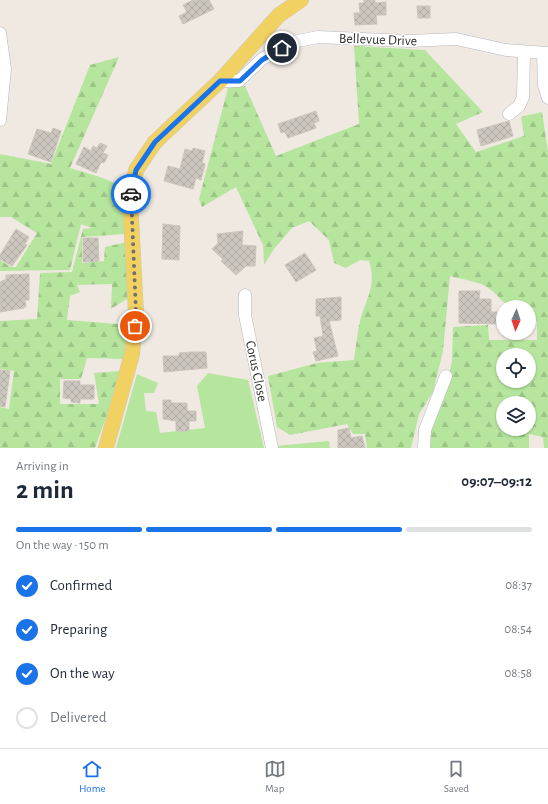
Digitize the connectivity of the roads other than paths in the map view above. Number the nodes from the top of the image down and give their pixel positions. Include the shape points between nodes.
1 (301, 0) edge
2 (0, 33) edge
3 (524, 53) junction
4 (546, 54) edge
5 (220, 81) junction
6 (548, 98) edge
7 (509, 114) dead end
8 (0, 120) edge
9 (245, 295) dead end
10 (446, 376) dead end
11 (106, 448) edge
12 (272, 448) edge
13 (424, 448) edge

1 - 5 main road via 279,15
2 - 8 street via 6,69
3 - 4 street, Bellevue Drive
3 - 5 street, Bellevue Drive via 456,39 408,41 318,37 293,42 262,60 240,81
3 - 7 street via 523,96 519,106
4 - 6 street via 544,86
5 - 11 main road via 155,142 136,170 130,200 136,313 132,354
9 - 12 street, Corus Close via 246,315
10 - 13 street via 425,430

